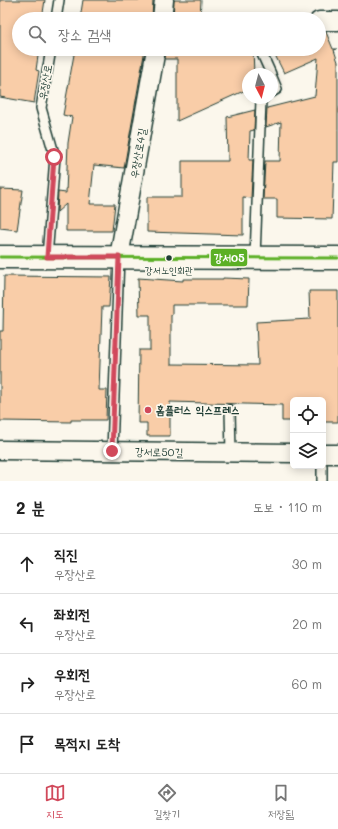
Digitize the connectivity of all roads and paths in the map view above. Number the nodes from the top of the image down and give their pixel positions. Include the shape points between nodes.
1 (59, 0) edge
2 (164, 0) edge
3 (57, 12) edge
4 (163, 12) edge
5 (326, 21) edge
6 (338, 21) edge
7 (50, 56) edge
8 (155, 56) edge
9 (263, 56) edge
10 (268, 68) edge
11 (261, 104) edge
12 (0, 257) edge
13 (47, 257) junction
14 (119, 257) junction
15 (255, 257) junction
16 (338, 258) edge
17 (230, 410) dead end
18 (0, 450) edge
19 (112, 451) junction
20 (231, 453) junction
21 (290, 453) edge
22 (326, 454) edge
23 (338, 454) edge
24 (322, 469) edge
25 (322, 481) edge

1 - 3 lane
2 - 4 street
5 - 6 street
7 - 13 lane, 우장산로 via 41,108 54,157
8 - 14 street, 우장산로4길
9 - 10 lane
11 - 15 lane
12 - 13 street
13 - 14 street
14 - 15 street
14 - 19 lane
15 - 16 street
17 - 20 lane
18 - 19 street, 강서로50길
19 - 20 street, 강서로50길
20 - 21 street, 강서로50길
22 - 23 street
24 - 25 lane

